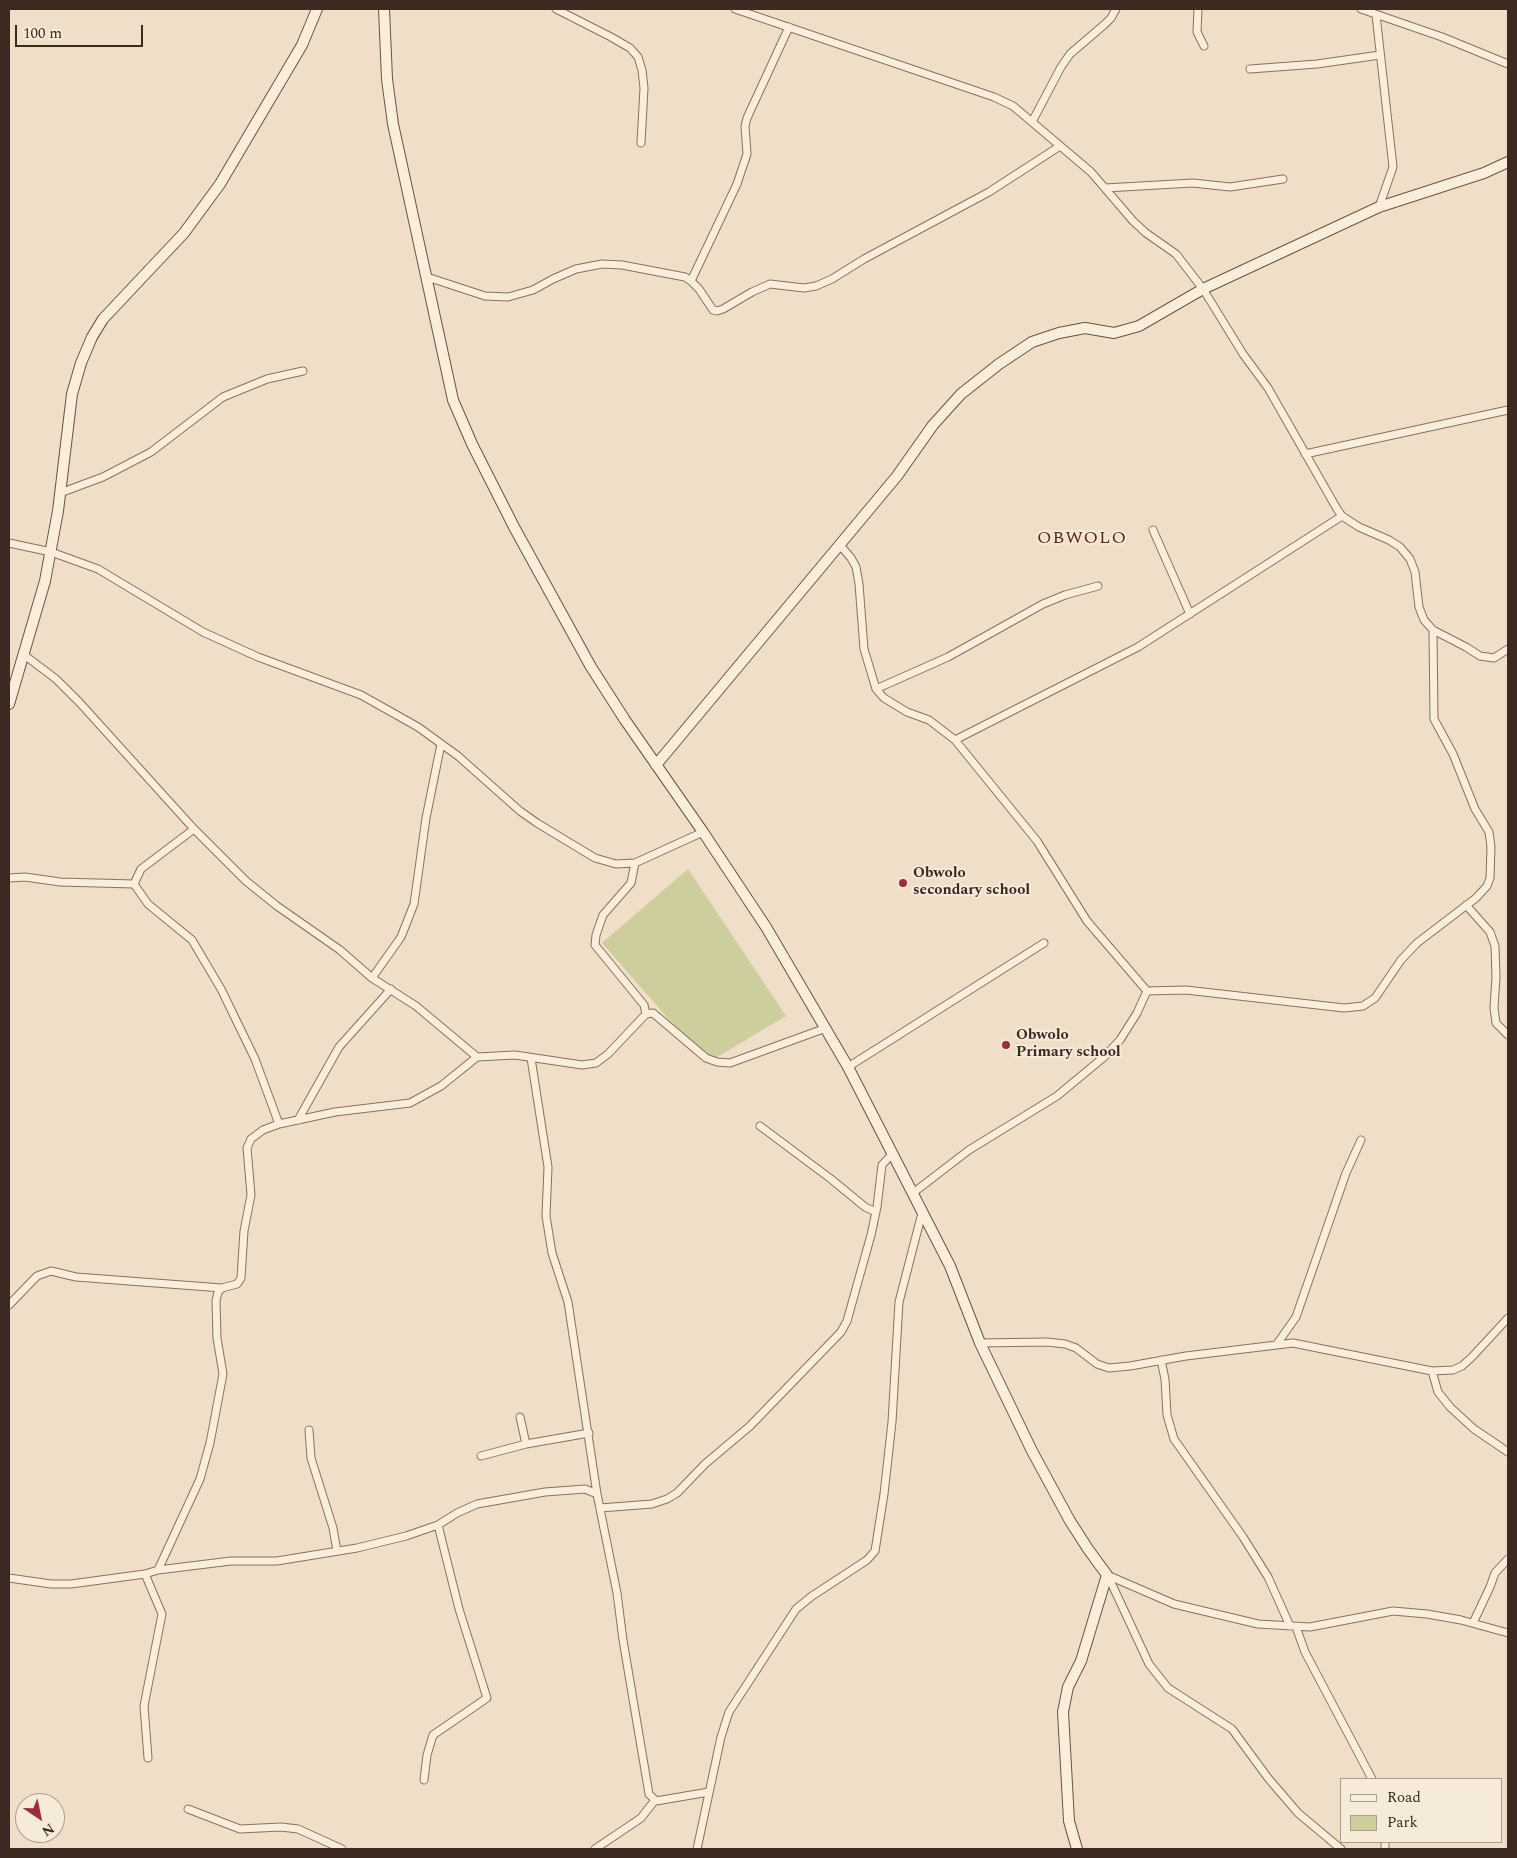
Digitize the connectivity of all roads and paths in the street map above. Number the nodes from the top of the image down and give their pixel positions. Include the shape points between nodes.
1 (317, 9) edge
2 (384, 9) edge
3 (556, 9) edge
4 (735, 9) edge
5 (1116, 9) edge
6 (1198, 9) edge
7 (1361, 9) edge
8 (1376, 15) junction
9 (789, 27) junction
10 (1204, 46) dead end
11 (1380, 55) junction
12 (1508, 64) edge
13 (1250, 69) dead end
14 (1032, 122) junction
15 (640, 142) dead end
16 (1060, 146) junction
17 (1508, 162) edge
18 (1283, 179) dead end
19 (1105, 188) junction
20 (1379, 207) junction
21 (427, 277) junction
22 (692, 280) junction
23 (1203, 289) junction
24 (303, 370) dead end
25 (1508, 410) edge
26 (1305, 454) junction
27 (60, 493) junction
28 (1342, 516) junction
29 (1153, 530) dead end
30 (9, 543) edge
31 (840, 545) junction
32 (51, 552) junction
33 (1098, 586) dead end
34 (1190, 614) junction
35 (1433, 630) junction
36 (1508, 649) edge
37 (24, 654) junction
38 (876, 689) junction
39 (9, 704) edge
40 (955, 740) junction
41 (441, 744) junction
42 (656, 765) junction
43 (194, 829) junction
44 (703, 832) junction
45 (635, 863) junction
46 (9, 878) edge
47 (134, 884) junction
48 (1466, 905) junction
49 (1044, 944) dead end
50 (372, 978) junction
51 (390, 989) junction
52 (1146, 991) junction
53 (646, 1014) junction
54 (826, 1028) junction
55 (1508, 1035) edge
56 (477, 1057) junction
57 (531, 1058) junction
58 (848, 1067) junction
59 (298, 1120) junction
60 (280, 1124) junction
61 (760, 1126) dead end
62 (1361, 1140) dead end
63 (893, 1153) junction
64 (913, 1193) junction
65 (876, 1212) junction
66 (922, 1212) junction
67 (222, 1288) junction
68 (9, 1305) edge
69 (1508, 1318) edge
70 (980, 1343) junction
71 (1277, 1344) junction
72 (1161, 1360) junction
73 (1432, 1371) junction
74 (520, 1417) dead end
75 (309, 1430) dead end
76 (589, 1433) junction
77 (526, 1444) junction
78 (1508, 1452) edge
79 (481, 1456) dead end
80 (597, 1494) junction
81 (600, 1508) junction
82 (438, 1524) junction
83 (337, 1551) junction
84 (1508, 1559) edge
85 (158, 1570) junction
86 (145, 1574) junction
87 (1107, 1575) junction
88 (9, 1578) edge
89 (1472, 1623) junction
90 (1293, 1627) junction
91 (1508, 1633) edge
92 (148, 1758) dead end
93 (1371, 1778) edge
94 (424, 1780) dead end
95 (710, 1792) junction
96 (655, 1800) junction
97 (188, 1809) dead end
98 (342, 1849) edge
99 (595, 1849) edge
100 (697, 1849) edge
101 (1078, 1849) edge
102 (1341, 1849) edge

1 - 27 street via 302,46 220,184 184,233 103,319 92,337 72,394
2 - 21 street via 393,124
3 - 15 street via 630,48 638,57 644,88
4 - 9 street
5 - 14 street via 1111,18 1060,67
6 - 10 street via 1197,32
7 - 8 street
8 - 11 street
8 - 12 street
9 - 14 street via 994,97 1013,106
9 - 22 street via 745,126 748,154 737,184
11 - 13 street
11 - 20 street via 1393,168
14 - 16 street
16 - 19 street
16 - 22 street via 961,208 816,286 804,288 770,284 717,311 712,310
17 - 20 street
18 - 19 street via 1230,187 1193,183
19 - 23 street via 1132,221 1176,254
20 - 23 street
21 - 22 street via 485,296 508,297 533,290 576,269 602,264 622,265
21 - 42 street via 453,400 472,444 591,667
23 - 26 street via 1268,388
23 - 31 street via 1139,326 1114,333 1086,328 1059,333 1032,342 999,364 962,394 933,425
24 - 27 street via 267,379 223,397 151,452 103,477
25 - 26 street
26 - 28 street
27 - 32 street
28 - 34 street
28 - 35 street via 1389,540 1410,559 1415,572 1419,607
29 - 34 street
30 - 32 street
31 - 38 street via 856,567 864,649
31 - 42 street
32 - 37 street
32 - 41 street via 98,569 203,632 250,654 361,695
33 - 38 street via 1043,604 948,657
34 - 40 street via 1138,646
35 - 36 street via 1480,656 1494,658
35 - 48 street via 1434,719 1453,754 1475,809 1489,832 1491,847 1487,886
37 - 39 street
37 - 43 street via 80,703
38 - 40 street via 884,698 929,720
40 - 52 street via 1037,841 1087,921
41 - 45 street via 537,823 595,858 616,864
41 - 50 street via 414,904 401,937
42 - 44 street
43 - 47 street via 141,869
43 - 50 street via 277,906 340,950
44 - 45 street
44 - 54 street via 766,927
45 - 53 street via 631,883 603,916 595,945 644,1005
46 - 47 street
47 - 60 street via 148,904 192,940 221,989
48 - 52 street via 1417,943 1375,998 1364,1006 1344,1008 1186,990
48 - 55 street via 1490,932 1495,946 1496,1023
49 - 58 street
50 - 51 street
51 - 56 street via 416,1006
51 - 59 street via 339,1047
52 - 64 street via 1120,1040 1104,1057 1057,1096 969,1150
53 - 54 street via 653,1014 706,1058 730,1063
53 - 57 street via 608,1054 596,1062 582,1065
54 - 58 street
56 - 57 street
56 - 59 street via 441,1086 410,1103
57 - 76 street via 548,1167 546,1216 552,1253 568,1302
58 - 63 street
59 - 60 street
60 - 67 street via 263,1130 251,1139 247,1148 251,1194 244,1231 241,1278 238,1284
61 - 65 street via 865,1207
62 - 71 street via 1346,1173 1296,1317
63 - 64 street
63 - 65 street via 882,1165
64 - 66 street
65 - 81 street via 847,1321 832,1342 750,1426 677,1493 652,1504
66 - 70 street via 950,1266
66 - 95 street via 898,1302 892,1422 875,1551 867,1560 796,1609 729,1712
67 - 68 street via 76,1277 51,1271 37,1276
67 - 85 street via 216,1301 216,1316 223,1374 210,1443 200,1479
69 - 73 street via 1462,1366
70 - 72 street via 1065,1344 1109,1368
70 - 87 street via 1070,1521
71 - 72 street
71 - 73 street via 1293,1343
72 - 90 street via 1167,1415 1174,1439 1243,1537
73 - 78 street via 1438,1392 1450,1407 1474,1429
74 - 77 street
75 - 83 street via 311,1458
76 - 77 street
76 - 80 street
77 - 79 street
80 - 81 street
80 - 82 street via 585,1489 545,1492 477,1504
81 - 96 street via 649,1794
82 - 83 street via 406,1536
82 - 94 street via 459,1609 487,1698 433,1735
83 - 85 street via 277,1560 231,1561
84 - 89 street via 1495,1574
85 - 86 street
86 - 88 street via 71,1584
86 - 92 street via 162,1614 144,1706
87 - 90 street via 1194,1610 1258,1624
87 - 101 street via 1081,1661 1068,1687 1063,1712 1069,1821
87 - 102 street via 1150,1664 1168,1688 1232,1730 1298,1813
89 - 90 street via 1428,1614 1393,1612 1310,1627
89 - 91 street
90 - 93 street
95 - 96 street
95 - 100 street
96 - 99 street via 640,1818
97 - 98 street via 240,1829 298,1829

